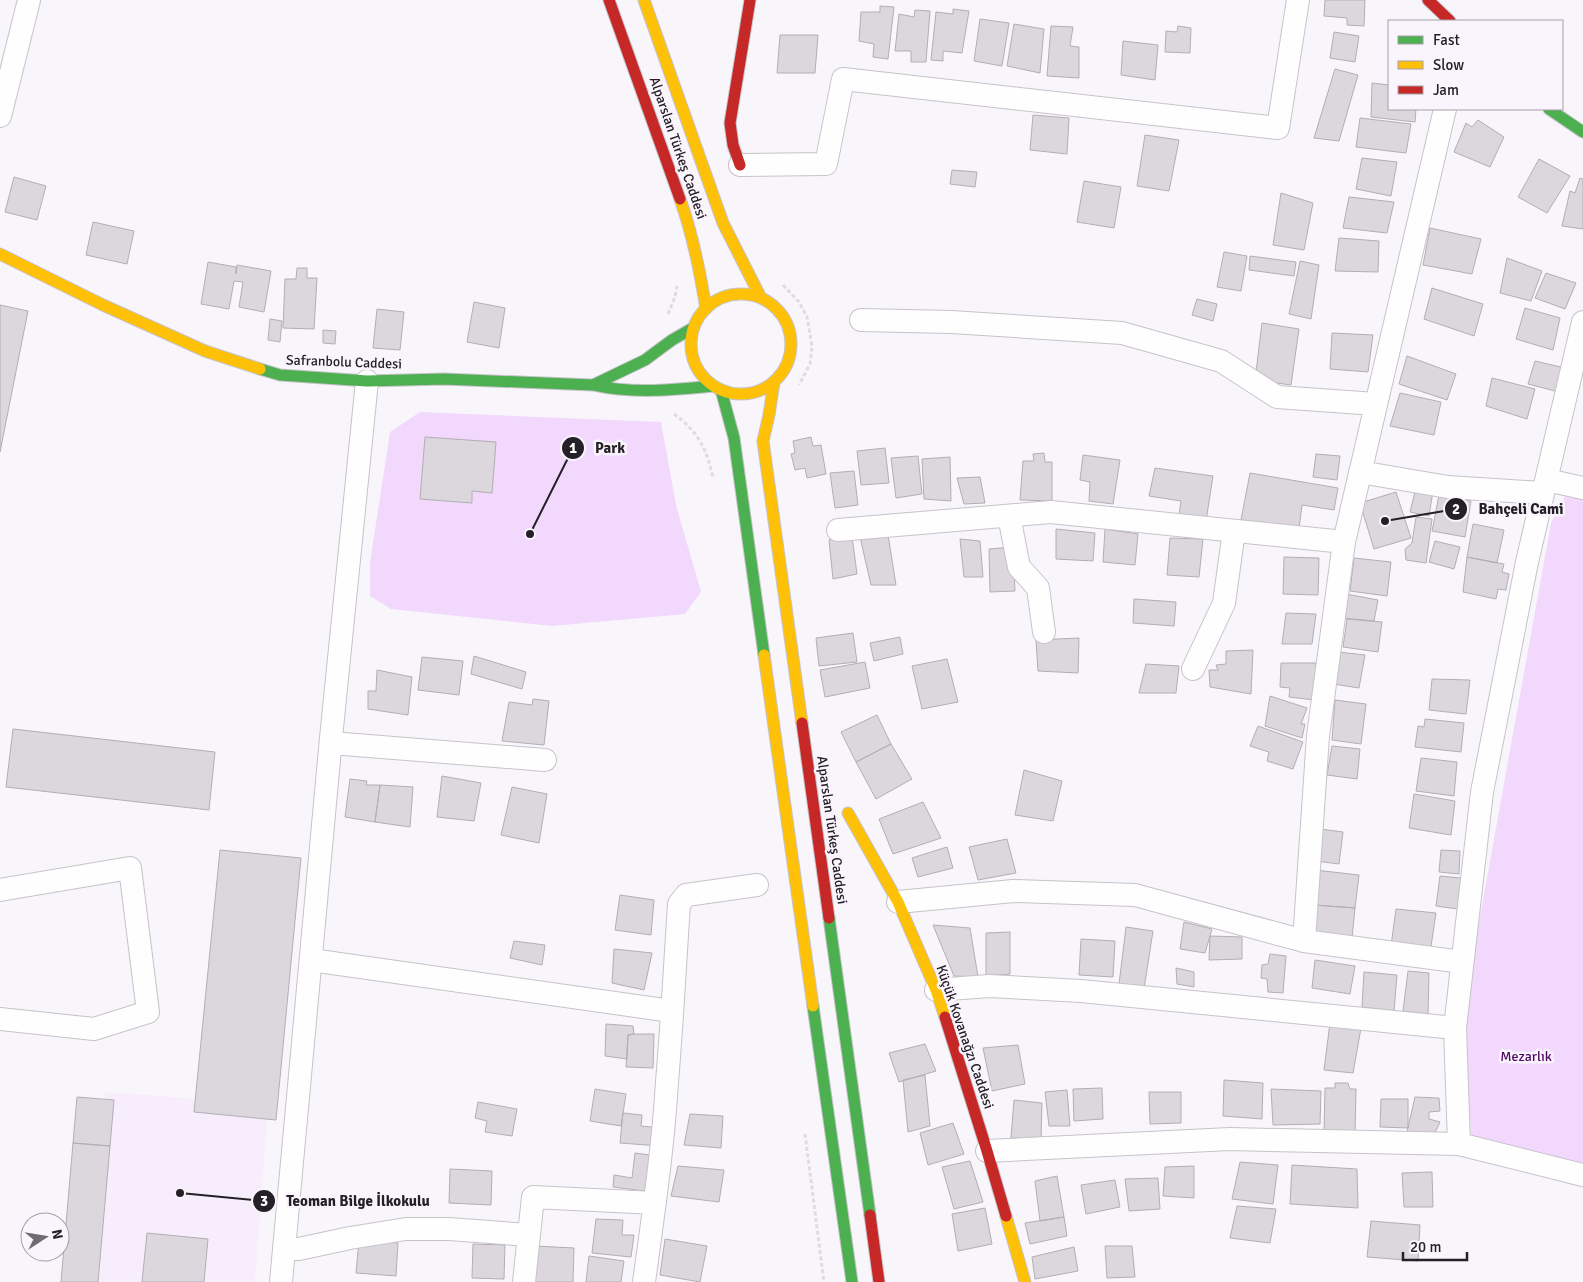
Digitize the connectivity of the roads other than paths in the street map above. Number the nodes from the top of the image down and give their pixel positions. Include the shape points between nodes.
1 (28, 0) edge
2 (610, 0) edge
3 (644, 0) edge
4 (750, 0) edge
5 (1298, 0) edge
6 (1428, 0) edge
7 (1449, 20) edge
8 (1444, 110) edge
9 (1550, 110) edge
10 (0, 116) edge
11 (1583, 132) edge
12 (740, 165) joint
13 (0, 254) edge
14 (761, 298) junction
15 (706, 309) junction
16 (861, 320) dead end
17 (1583, 322) edge
18 (693, 328) junction
19 (367, 381) junction
20 (774, 382) junction
21 (593, 385) junction
22 (717, 388) junction
23 (1575, 395) edge
24 (1376, 404) junction
25 (1360, 472) junction
26 (1545, 486) junction
27 (1583, 488) edge
28 (1009, 516) junction
29 (838, 530) dead end
30 (1234, 531) junction
31 (1344, 542) junction
32 (1044, 632) dead end
33 (1193, 669) dead end
34 (331, 743) junction
35 (545, 760) dead end
36 (848, 813) dead end
37 (757, 884) dead end
38 (0, 890) edge
39 (898, 902) junction
40 (1304, 941) junction
41 (311, 960) junction
42 (1462, 962) junction
43 (936, 990) junction
44 (671, 1011) junction
45 (814, 1014) junction
46 (0, 1019) edge
47 (843, 1020) junction
48 (1454, 1028) junction
49 (810, 1065) dead end
50 (861, 1066) dead end
51 (1459, 1144) junction
52 (987, 1151) junction
53 (1583, 1175) edge
54 (655, 1203) junction
55 (529, 1235) junction
56 (284, 1248) junction
57 (281, 1282) edge
58 (524, 1282) edge
59 (644, 1282) edge
60 (852, 1282) edge
61 (879, 1282) edge
62 (1025, 1282) edge

1 - 10 street
2 - 15 main road, Alparslan Türkeş Caddesi via 687,218
3 - 14 main road, Alparslan Türkeş Caddesi via 723,223
4 - 12 main road via 730,123
5 - 12 street via 1278,128 843,79 826,164
6 - 7 main road
8 - 24 street
9 - 11 main road
13 - 19 main road, Safranbolu Caddesi via 206,350 280,375
14 - 15 main road via 745,294 728,296
14 - 20 main road via 775,307 791,336 788,361
15 - 18 main road
16 - 24 street via 1122,332 1221,361 1277,397
17 - 23 street
18 - 21 main road via 645,360
18 - 22 main road via 693,360 701,374
19 - 21 main road, Safranbolu Caddesi via 444,379
19 - 34 street
20 - 22 main road via 760,391 743,395
20 - 47 main road, Alparslan Türkeş Caddesi via 763,441
21 - 22 main road, Safranbolu Caddesi via 614,390
22 - 45 main road via 734,438
23 - 26 street
24 - 25 street
25 - 26 street via 1448,487
25 - 31 street
26 - 27 street
26 - 42 street via 1482,792
28 - 29 street
28 - 30 street via 1051,512
28 - 32 street via 1019,566 1038,588
30 - 31 street
30 - 33 street via 1224,604
31 - 40 street via 1318,736
34 - 35 street
34 - 41 street
36 - 39 main road, Küçük Kovanağzı Caddesi
37 - 44 street via 686,895 679,904
38 - 46 street via 130,868 148,1012 94,1029
39 - 40 street via 1013,891 1135,895
39 - 43 main road, Küçük Kovanağzı Caddesi
40 - 42 street
41 - 44 street
41 - 56 street
42 - 48 street
43 - 48 street via 989,986 1081,991
43 - 52 main road, Küçük Kovanağzı Caddesi
44 - 54 street
45 - 49 main road
45 - 60 main road
47 - 50 main road
47 - 61 main road, Alparslan Türkeş Caddesi
48 - 51 street
51 - 52 street via 1230,1139
51 - 53 street
52 - 62 main road, Küçük Kovanağzı Caddesi
54 - 55 street via 533,1197
54 - 59 street
55 - 56 street via 406,1229 299,1249
55 - 58 street
56 - 57 street

